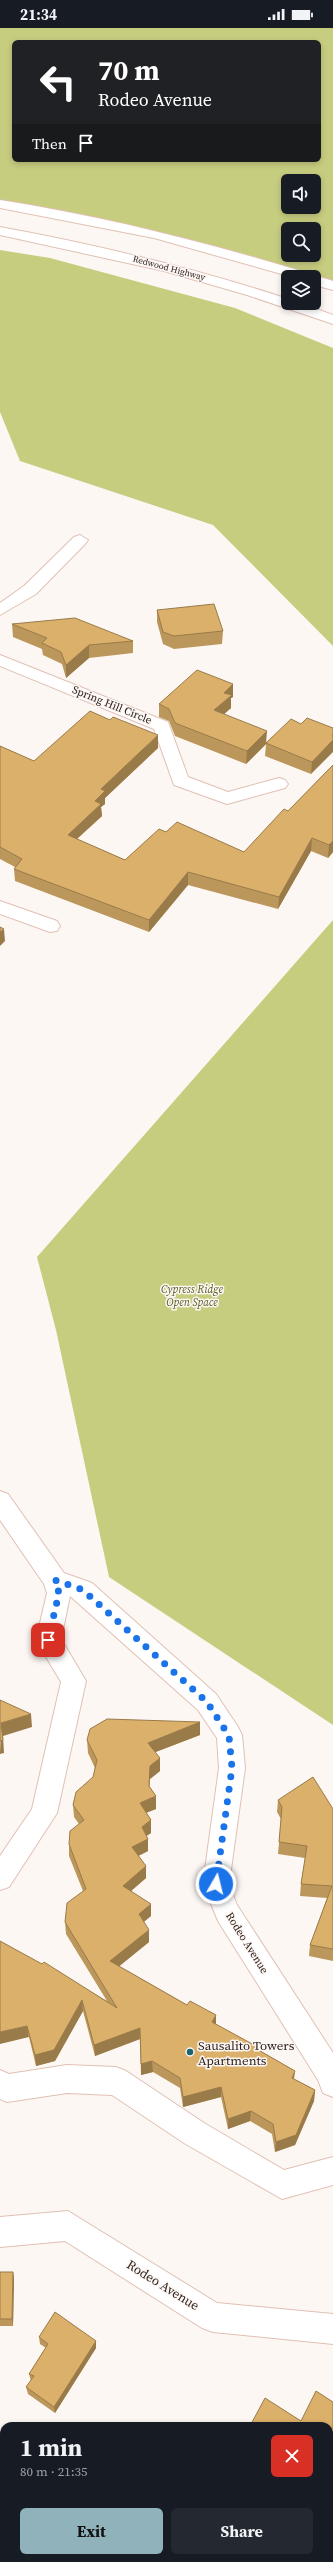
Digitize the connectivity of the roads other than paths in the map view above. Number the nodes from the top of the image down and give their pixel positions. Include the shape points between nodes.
1 (0, 204) edge
2 (0, 231) edge
3 (282, 270) edge
4 (321, 282) edge
5 (333, 286) edge
6 (333, 320) edge
7 (80, 540) dead end
8 (0, 610) edge
9 (0, 660) edge
10 (279, 784) dead end
11 (0, 907) edge
12 (50, 926) dead end
13 (0, 1501) edge
14 (55, 1580) junction
15 (0, 1878) edge
16 (333, 2083) edge
17 (0, 2084) edge
18 (333, 2171) edge
19 (0, 2232) edge
20 (333, 2329) edge

1 - 3 main road via 166,237
2 - 6 main road, Redwood Highway via 170,268
4 - 5 main road
7 - 8 main road via 30,590
9 - 10 main road, Spring Hill Circle via 162,726 180,781 226,798
11 - 12 main road
13 - 14 main road
14 - 15 main road via 59,1593 48,1640 74,1681 44,1813
14 - 16 main road, Rodeo Avenue via 83,1590 207,1702 229,1736 232,1768 216,1884 227,1912 329,2072
17 - 18 main road via 7,2088 67,2079 116,2081 194,2133 282,2185
19 - 20 main road, Rodeo Avenue via 68,2226 213,2317

